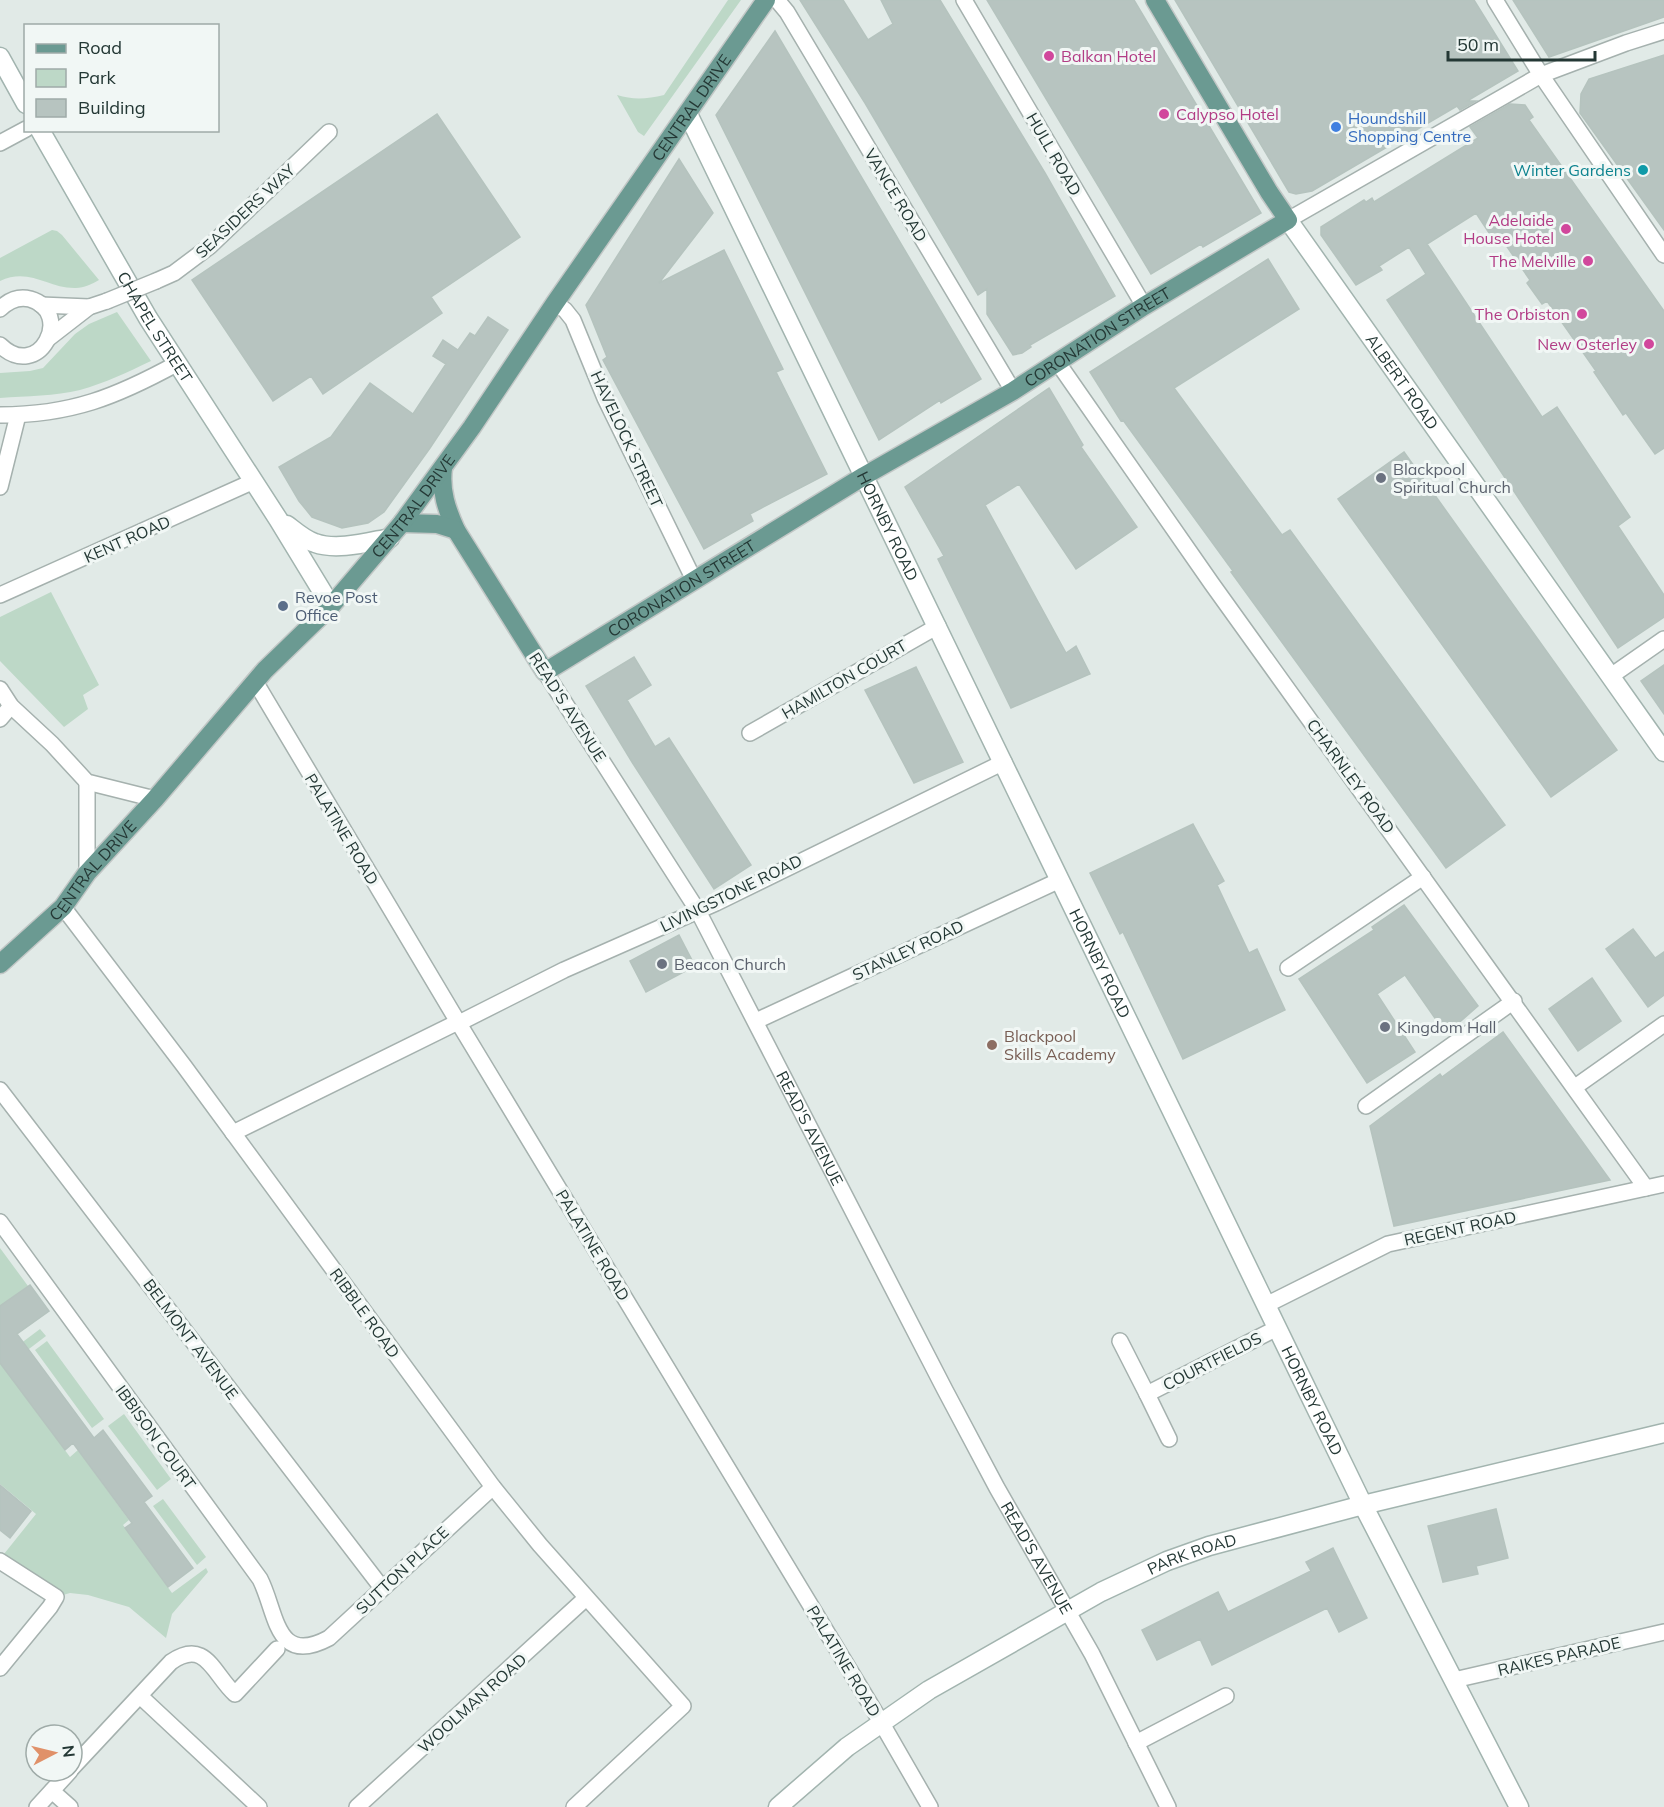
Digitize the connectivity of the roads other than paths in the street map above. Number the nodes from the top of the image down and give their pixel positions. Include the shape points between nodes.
1 (766, 0) edge
2 (777, 0) edge
3 (964, 0) edge
4 (1155, 0) edge
5 (1495, 0) edge
6 (1664, 32) edge
7 (0, 57) edge
8 (1541, 75) junction
9 (24, 100) edge
10 (688, 114) junction
11 (24, 130) edge
12 (41, 132) edge
13 (328, 132) dead end
14 (0, 143) edge
15 (1288, 220) junction
16 (1664, 255) edge
17 (555, 303) junction
18 (41, 305) junction
19 (1144, 306) junction
20 (89, 307) junction
21 (0, 309) edge
22 (49, 338) junction
23 (0, 345) edge
24 (21, 356) junction
25 (0, 361) edge
26 (178, 363) junction
27 (1058, 363) junction
28 (1013, 391) junction
29 (0, 415) edge
30 (18, 415) junction
31 (443, 468) junction
32 (864, 476) junction
33 (254, 482) junction
34 (0, 487) edge
35 (278, 519) junction
36 (402, 523) junction
37 (456, 530) junction
38 (390, 538) junction
39 (694, 580) junction
40 (0, 595) edge
41 (331, 606) junction
42 (938, 626) junction
43 (1664, 639) edge
44 (545, 672) junction
45 (1611, 676) junction
46 (256, 683) junction
47 (0, 689) edge
48 (11, 706) junction
49 (0, 719) edge
50 (750, 733) dead end
51 (1664, 752) edge
52 (1004, 762) junction
53 (87, 782) junction
54 (155, 799) junction
55 (87, 873) junction
56 (1424, 878) junction
57 (1060, 880) junction
58 (63, 907) junction
59 (698, 911) junction
60 (1, 961) edge
61 (1288, 968) dead end
62 (1514, 1001) junction
63 (756, 1021) junction
64 (458, 1022) junction
65 (1664, 1024) edge
66 (1575, 1087) junction
67 (0, 1090) edge
68 (1366, 1106) dead end
69 (233, 1133) junction
70 (1664, 1184) edge
71 (1647, 1188) junction
72 (0, 1222) edge
73 (1266, 1305) junction
74 (1277, 1328) junction
75 (1120, 1341) dead end
76 (1147, 1394) junction
77 (1664, 1433) edge
78 (1169, 1439) dead end
79 (493, 1487) junction
80 (1363, 1505) junction
81 (0, 1561) edge
82 (382, 1588) junction
83 (586, 1598) junction
84 (1068, 1611) junction
85 (1664, 1632) edge
86 (306, 1646) joint
87 (277, 1650) dead end
88 (0, 1668) edge
89 (1454, 1680) junction
90 (140, 1696) junction
91 (1226, 1696) dead end
92 (881, 1722) junction
93 (1136, 1743) junction
94 (84, 1756) edge
95 (59, 1783) edge
96 (52, 1791) junction
97 (37, 1807) edge
98 (70, 1807) edge
99 (259, 1807) edge
100 (357, 1807) edge
101 (574, 1807) edge
102 (778, 1807) edge
103 (930, 1807) edge
104 (1168, 1807) edge
105 (1519, 1807) edge

1 - 10 main road, CENTRAL DRIVE
2 - 28 street, VANCE ROAD
3 - 19 street, HULL ROAD
4 - 15 main road, ALBERT ROAD
5 - 8 street
6 - 8 street, CORONATION STREET
7 - 9 main road
8 - 15 street, CORONATION STREET
8 - 16 street
10 - 17 main road, CENTRAL DRIVE
10 - 32 main road, HORNBY ROAD
11 - 14 street
12 - 26 main road, CHAPEL STREET via 120,272
13 - 20 street, SEASIDERS WAY, bridge via 210,246 174,273
15 - 19 main road, CORONATION STREET
15 - 45 main road, ALBERT ROAD
17 - 31 main road, CENTRAL DRIVE
17 - 39 street, HAVELOCK STREET via 573,320 605,398
18 - 20 street, SEASIDERS WAY
18 - 21 street, SEASIDERS WAY via 25,298 7,302
18 - 22 street via 50,320
19 - 27 main road, CORONATION STREET
20 - 22 street, SEASIDERS WAY
22 - 24 street, SEASIDERS WAY via 38,351
23 - 24 street
24 - 25 street, SEASIDERS WAY
26 - 30 street via 100,401
26 - 33 main road, CHAPEL STREET
27 - 28 main road, CORONATION STREET
27 - 56 street, CHARNLEY ROAD
28 - 32 main road, CORONATION STREET
29 - 30 street
30 - 34 street
31 - 36 main road, CENTRAL DRIVE
31 - 37 main road, READ'S AVENUE via 444,499
32 - 39 main road, CORONATION STREET
32 - 42 main road, HORNBY ROAD
33 - 35 main road, CHAPEL STREET
33 - 40 street, KENT ROAD
35 - 38 main road, CHAPEL STREET via 316,544
35 - 41 main road, CHAPEL STREET
36 - 37 main road via 437,524
36 - 38 main road, CENTRAL DRIVE
37 - 44 main road, READ'S AVENUE
38 - 41 main road, CENTRAL DRIVE
39 - 44 main road, CORONATION STREET
41 - 46 main road, CENTRAL DRIVE
42 - 50 street, HAMILTON COURT
42 - 52 main road, HORNBY ROAD
43 - 45 street
44 - 59 street, READ'S AVENUE
45 - 51 main road, ALBERT ROAD
46 - 54 main road, CENTRAL DRIVE
46 - 64 street, PALATINE ROAD
47 - 48 street
48 - 49 street
48 - 53 street
52 - 57 main road, HORNBY ROAD
52 - 59 street, LIVINGSTONE ROAD
53 - 54 street
53 - 55 street
54 - 55 main road, CENTRAL DRIVE
55 - 58 main road, CENTRAL DRIVE
56 - 61 street
56 - 62 street, CHARNLEY ROAD
57 - 63 street, STANLEY ROAD
57 - 73 main road, HORNBY ROAD
58 - 60 main road, CENTRAL DRIVE
58 - 69 street, RIBBLE ROAD
59 - 63 street, READ'S AVENUE
59 - 64 street, LIVINGSTONE ROAD
62 - 66 street, CHARNLEY ROAD
62 - 68 street
63 - 84 street, READ'S AVENUE via 945,1390
64 - 69 street, LIVINGSTONE ROAD
64 - 92 street, PALATINE ROAD
65 - 66 street
66 - 71 street, CHARNLEY ROAD
67 - 82 street, BELMONT AVENUE
69 - 79 street, RIBBLE ROAD
70 - 71 street, REGENT ROAD
71 - 73 street, REGENT ROAD via 1388,1244
72 - 86 street, IBBISON COURT via 260,1579 281,1634 296,1645
73 - 74 main road, HORNBY ROAD
74 - 76 street, COURTFIELDS
74 - 80 main road, HORNBY ROAD
75 - 76 street, COURTFIELDS
76 - 78 street, COURTFIELDS
77 - 80 main road, PARK ROAD
79 - 82 street, SUTTON PLACE
79 - 83 street, RIBBLE ROAD
80 - 84 main road, PARK ROAD via 1209,1546 1101,1592
80 - 89 main road, HORNBY ROAD
81 - 88 street via 56,1597
82 - 86 street, SUTTON PLACE via 329,1638
83 - 100 street, WOOLMAN ROAD
83 - 101 street, RIBBLE ROAD via 683,1706
84 - 92 main road, PARK ROAD via 929,1690
84 - 93 street, READ'S AVENUE
85 - 89 street, RAIKES PARADE
87 - 90 street via 235,1694 207,1659 191,1653 171,1662
89 - 105 main road, HORNBY ROAD
90 - 94 street
90 - 99 street
91 - 93 street
92 - 102 main road, PARK ROAD
92 - 103 street, PALATINE ROAD
93 - 104 street, READ'S AVENUE
95 - 96 street
96 - 97 street
96 - 98 street

